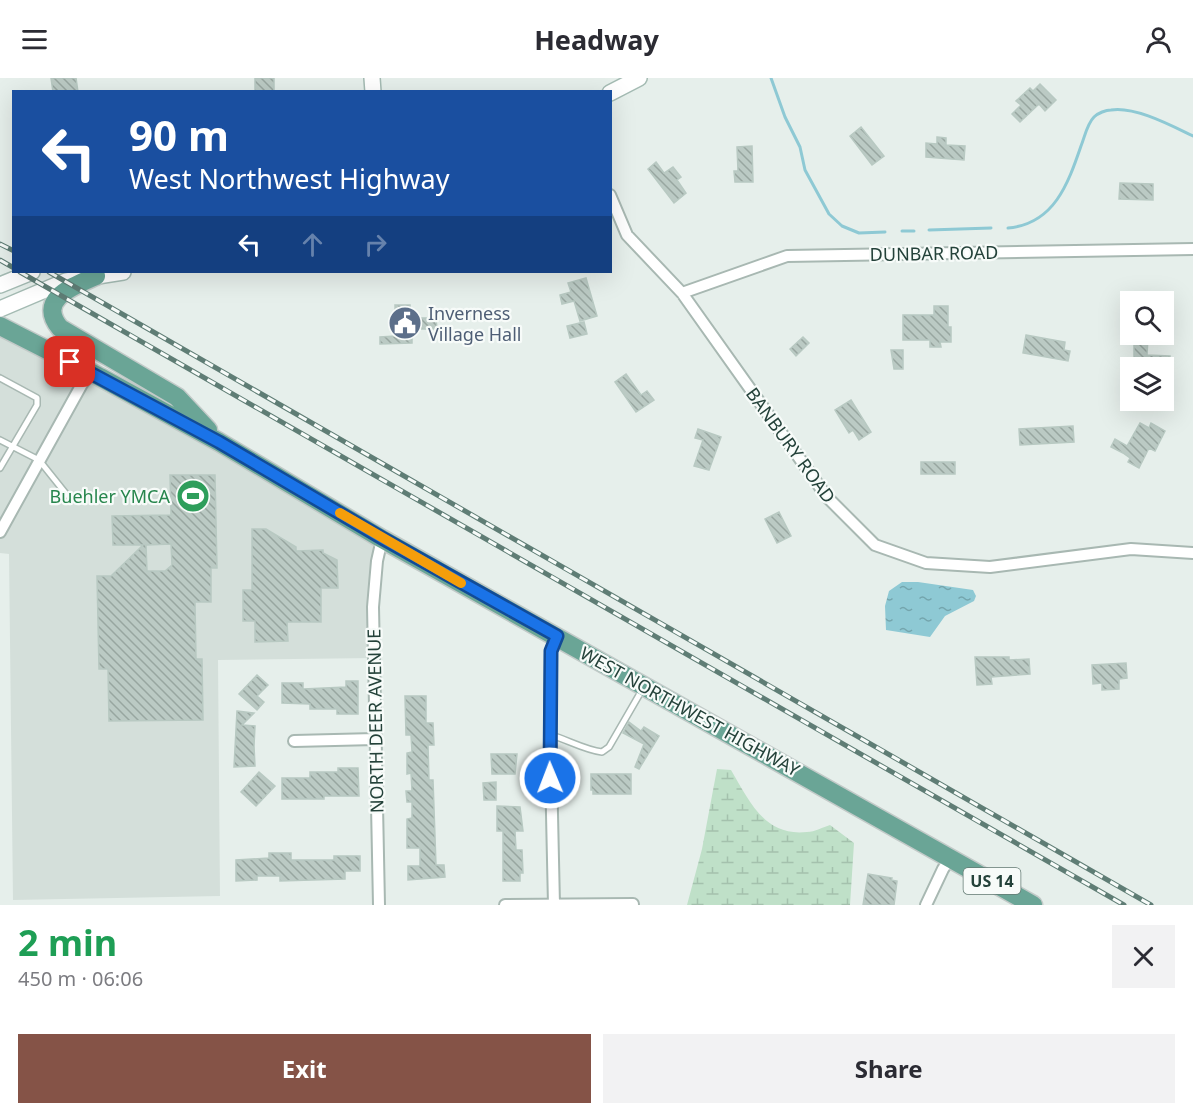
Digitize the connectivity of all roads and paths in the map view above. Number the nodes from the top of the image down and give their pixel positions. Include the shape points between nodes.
1 (639, 78) edge
2 (612, 92) edge
3 (612, 200) edge
4 (1193, 249) edge
5 (30, 273) edge
6 (116, 273) edge
7 (96, 276) junction
8 (0, 285) edge
9 (682, 293) junction
10 (0, 309) edge
11 (0, 326) edge
12 (91, 373) junction
13 (0, 378) edge
14 (0, 440) edge
15 (219, 442) junction
16 (13, 447) junction
17 (39, 460) junction
18 (0, 468) edge
19 (67, 495) dead end
20 (1, 528) edge
21 (382, 538) junction
22 (1193, 553) edge
23 (557, 636) junction
24 (644, 686) junction
25 (550, 735) junction
26 (375, 739) junction
27 (294, 741) dead end
28 (951, 857) junction
29 (633, 904) edge
30 (379, 905) edge
31 (505, 905) edge
32 (554, 905) edge
33 (926, 905) edge
34 (1033, 905) edge

1 - 2 main road
3 - 9 street, BANBURY ROAD via 627,235
4 - 9 street, DUNBAR ROAD via 787,256
5 - 8 main road
6 - 7 main road
7 - 10 main road via 57,284
7 - 15 main road via 60,294 53,308 53,320 60,328 177,397
9 - 22 street, BANBURY ROAD via 827,497 875,545 926,563 990,567 1131,549
11 - 12 main road, WEST NORTHWEST HIGHWAY / US 14
12 - 15 main road, WEST NORTHWEST HIGHWAY / US 14
12 - 17 street
13 - 16 lane via 37,398 37,405
14 - 16 lane
15 - 21 main road, WEST NORTHWEST HIGHWAY / US 14
16 - 17 lane
16 - 18 lane
17 - 19 lane
17 - 20 street
21 - 23 main road, WEST NORTHWEST HIGHWAY / US 14
21 - 26 street, NORTH DEER AVENUE via 373,607
23 - 24 main road, WEST NORTHWEST HIGHWAY / US 14
23 - 25 street via 551,651
24 - 25 lane via 609,747 602,752
24 - 28 main road, WEST NORTHWEST HIGHWAY / US 14
25 - 32 street
26 - 27 street
26 - 30 street, NORTH DEER AVENUE
28 - 33 street
28 - 34 main road, WEST NORTHWEST HIGHWAY / US 14
29 - 32 street
31 - 32 street

